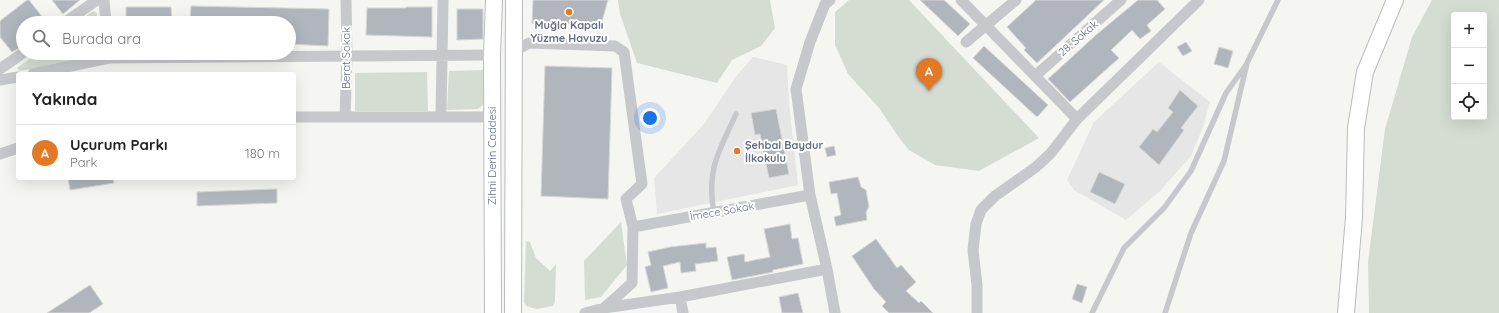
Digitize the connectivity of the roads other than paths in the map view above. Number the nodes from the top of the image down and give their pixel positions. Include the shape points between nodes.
1 (97, 0) edge
2 (104, 0) edge
3 (346, 0) edge
4 (443, 0) edge
5 (494, 0) edge
6 (514, 0) edge
7 (830, 0) edge
8 (961, 0) edge
9 (1016, 0) edge
10 (1120, 0) edge
11 (1199, 0) edge
12 (1278, 0) edge
13 (1396, 0) edge
14 (74, 16) edge
15 (105, 16) edge
16 (986, 26) junction
17 (966, 42) dead end
18 (513, 52) junction
19 (492, 55) junction
20 (296, 56) edge
21 (347, 56) junction
22 (444, 56) junction
23 (16, 58) edge
24 (92, 60) edge
25 (1247, 63) junction
26 (0, 69) edge
27 (41, 72) edge
28 (1035, 76) junction
29 (16, 77) edge
30 (0, 80) edge
31 (736, 114) dead end
32 (345, 116) junction
33 (441, 116) junction
34 (514, 116) junction
35 (296, 117) edge
36 (492, 117) junction
37 (1077, 119) junction
38 (16, 149) edge
39 (0, 154) edge
40 (810, 196) junction
41 (714, 213) junction
42 (633, 227) junction
43 (827, 269) junction
44 (680, 297) junction
45 (604, 308) junction
46 (493, 313) edge
47 (513, 313) edge
48 (584, 313) edge
49 (683, 313) edge
50 (835, 313) edge
51 (977, 313) edge
52 (1092, 313) edge
53 (1164, 313) edge
54 (1346, 313) edge

1 - 14 street
2 - 15 street
3 - 21 street, Berat Sokak
4 - 22 street
5 - 19 main road, Zihni Derin Caddesi
6 - 18 main road, Zihni Derin Caddesi
7 - 40 street via 810,42 796,89
8 - 16 street
9 - 16 street
10 - 28 street, 28. Sokak
11 - 37 street
12 - 25 lane
13 - 54 main road via 1365,72 1356,128 1354,217
16 - 17 street
16 - 28 street
18 - 19 main road
18 - 34 main road, Zihni Derin Caddesi
18 - 42 street via 529,43 615,46 624,52 642,184 626,199
19 - 22 street
19 - 36 main road, Zihni Derin Caddesi
20 - 21 street
21 - 22 street
21 - 32 street, Berat Sokak
22 - 33 street
23 - 26 street
24 - 27 street
25 - 52 lane via 1226,93 1191,171 1164,208 1124,248
25 - 53 lane via 1224,161 1191,233
28 - 37 street
29 - 30 street
31 - 41 lane via 714,163 710,192
32 - 33 street
32 - 35 street
33 - 36 street
34 - 36 main road
34 - 47 main road, Zihni Derin Caddesi
36 - 46 main road, Zihni Derin Caddesi
37 - 51 street via 1051,153 995,196 981,210 976,224 973,250
38 - 39 street
40 - 41 street, İmece Sokak
40 - 43 street
41 - 42 street, İmece Sokak
42 - 45 street via 632,284
43 - 44 street
43 - 50 street
44 - 45 street
44 - 49 street
45 - 48 street

